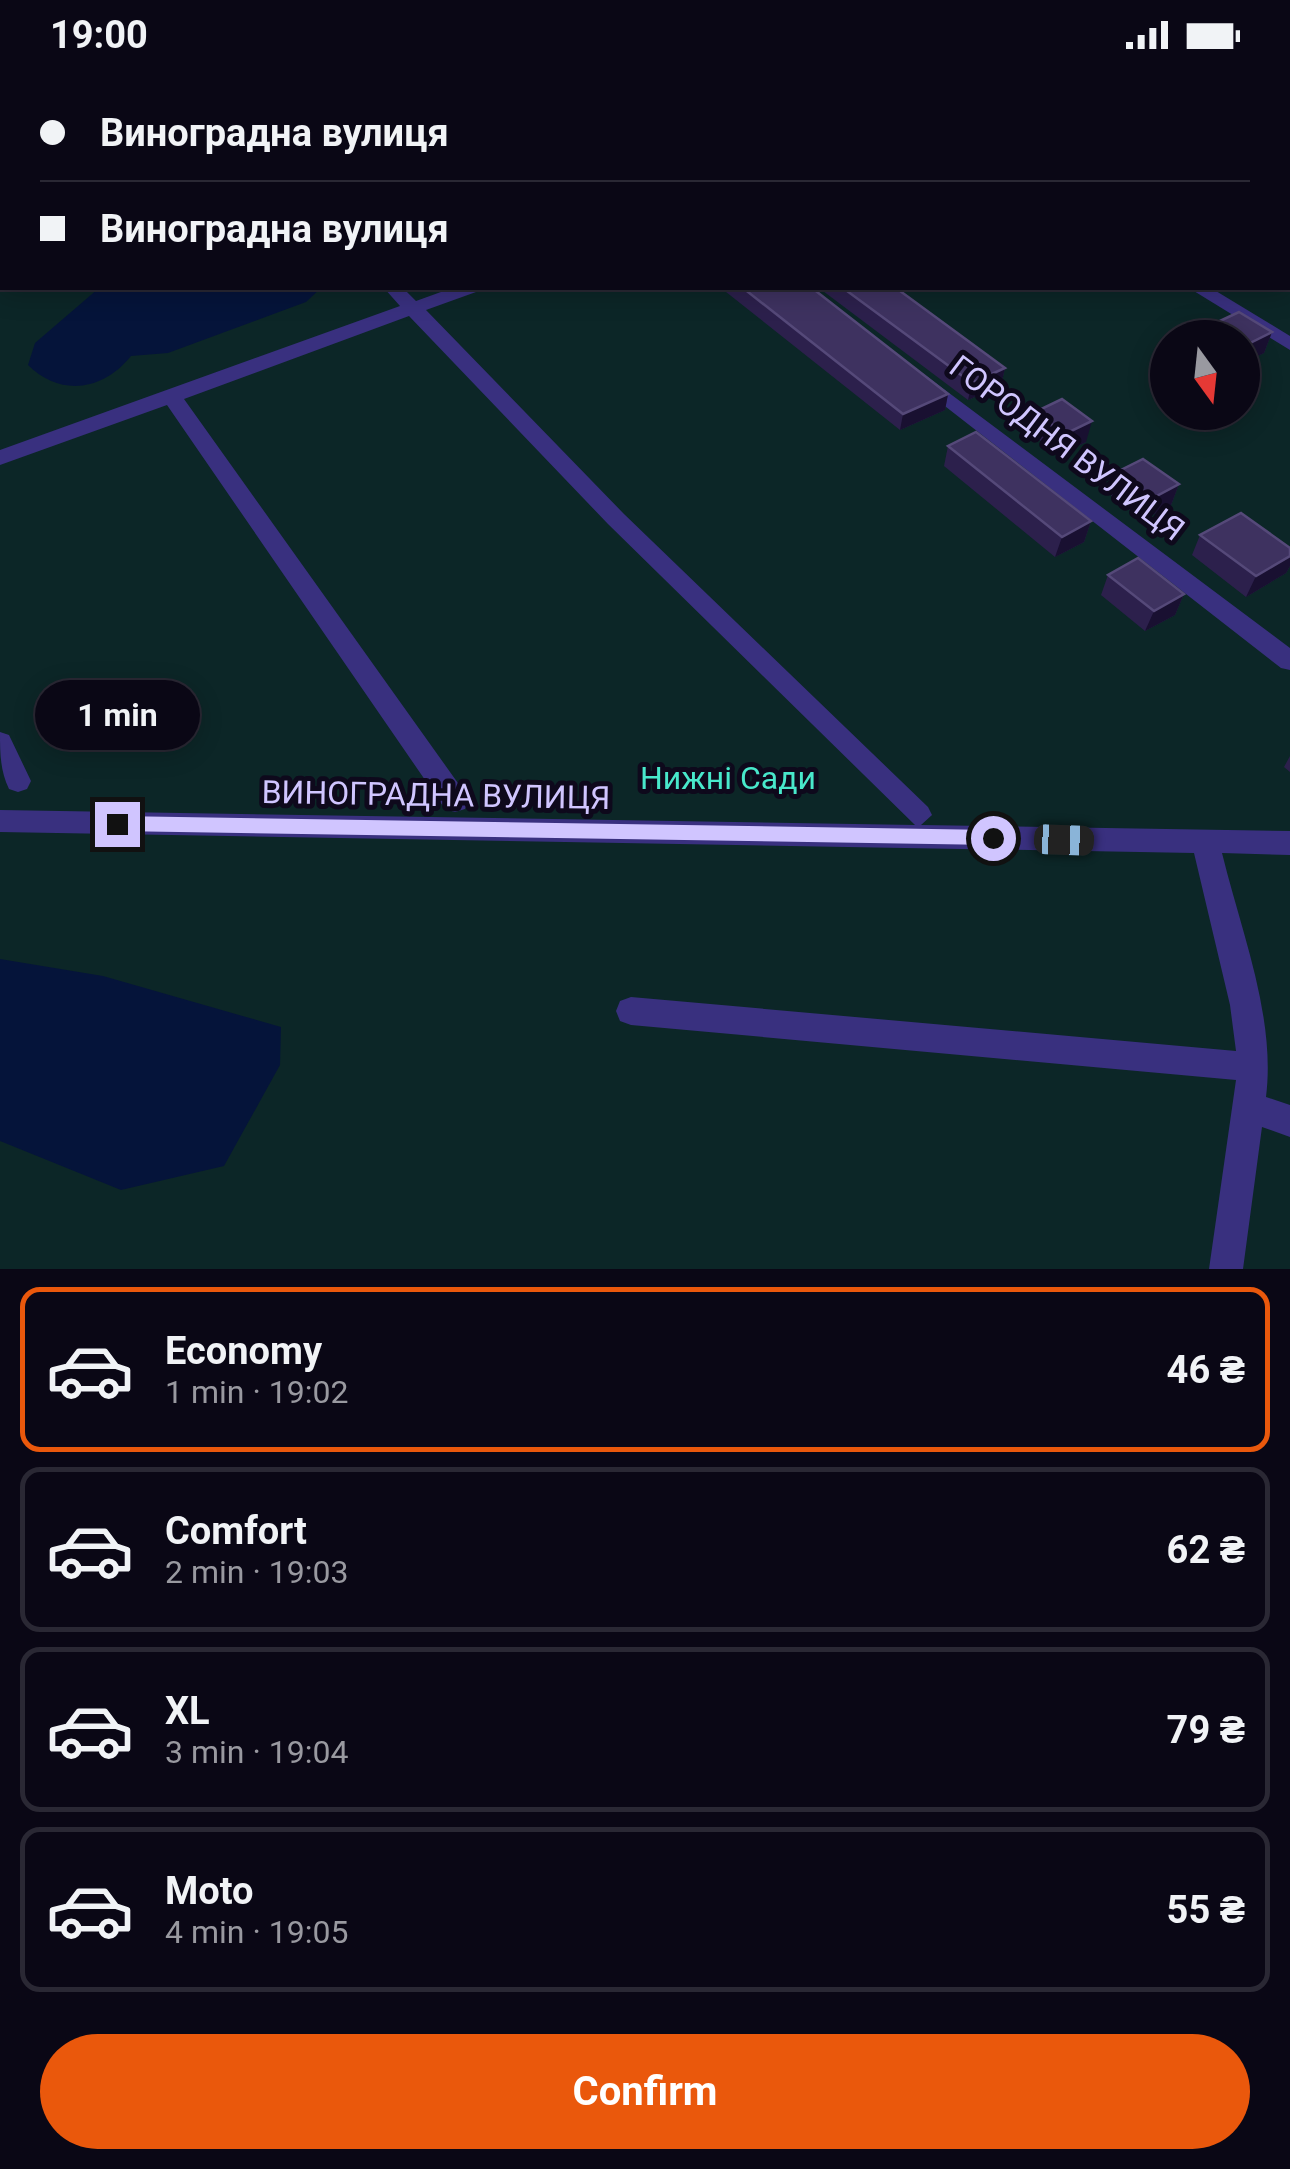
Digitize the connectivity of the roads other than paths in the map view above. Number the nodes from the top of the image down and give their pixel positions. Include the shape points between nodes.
1 (395, 290) edge
2 (463, 290) edge
3 (1201, 290) edge
4 (412, 308) junction
5 (1290, 344) edge
6 (897, 359) edge
7 (171, 396) junction
8 (0, 458) edge
9 (1290, 660) edge
10 (0, 742) edge
11 (18, 781) dead end
12 (456, 802) dead end
13 (918, 816) dead end
14 (0, 821) edge
15 (1290, 843) edge
16 (1206, 845) junction
17 (631, 1012) dead end
18 (1254, 1067) junction
19 (1250, 1108) junction
20 (1290, 1121) edge
21 (1226, 1269) edge

1 - 4 street
2 - 4 street
3 - 5 street
4 - 7 street
4 - 13 street
6 - 9 street, ГОРОДНЯ ВУЛИЦЯ
7 - 8 street
7 - 12 street
10 - 11 street
14 - 16 street, ВИНОГРАДНА ВУЛИЦЯ
15 - 16 street, ВИНОГРАДНА ВУЛИЦЯ
16 - 18 street
17 - 18 street
18 - 19 street
19 - 20 street
19 - 21 street

